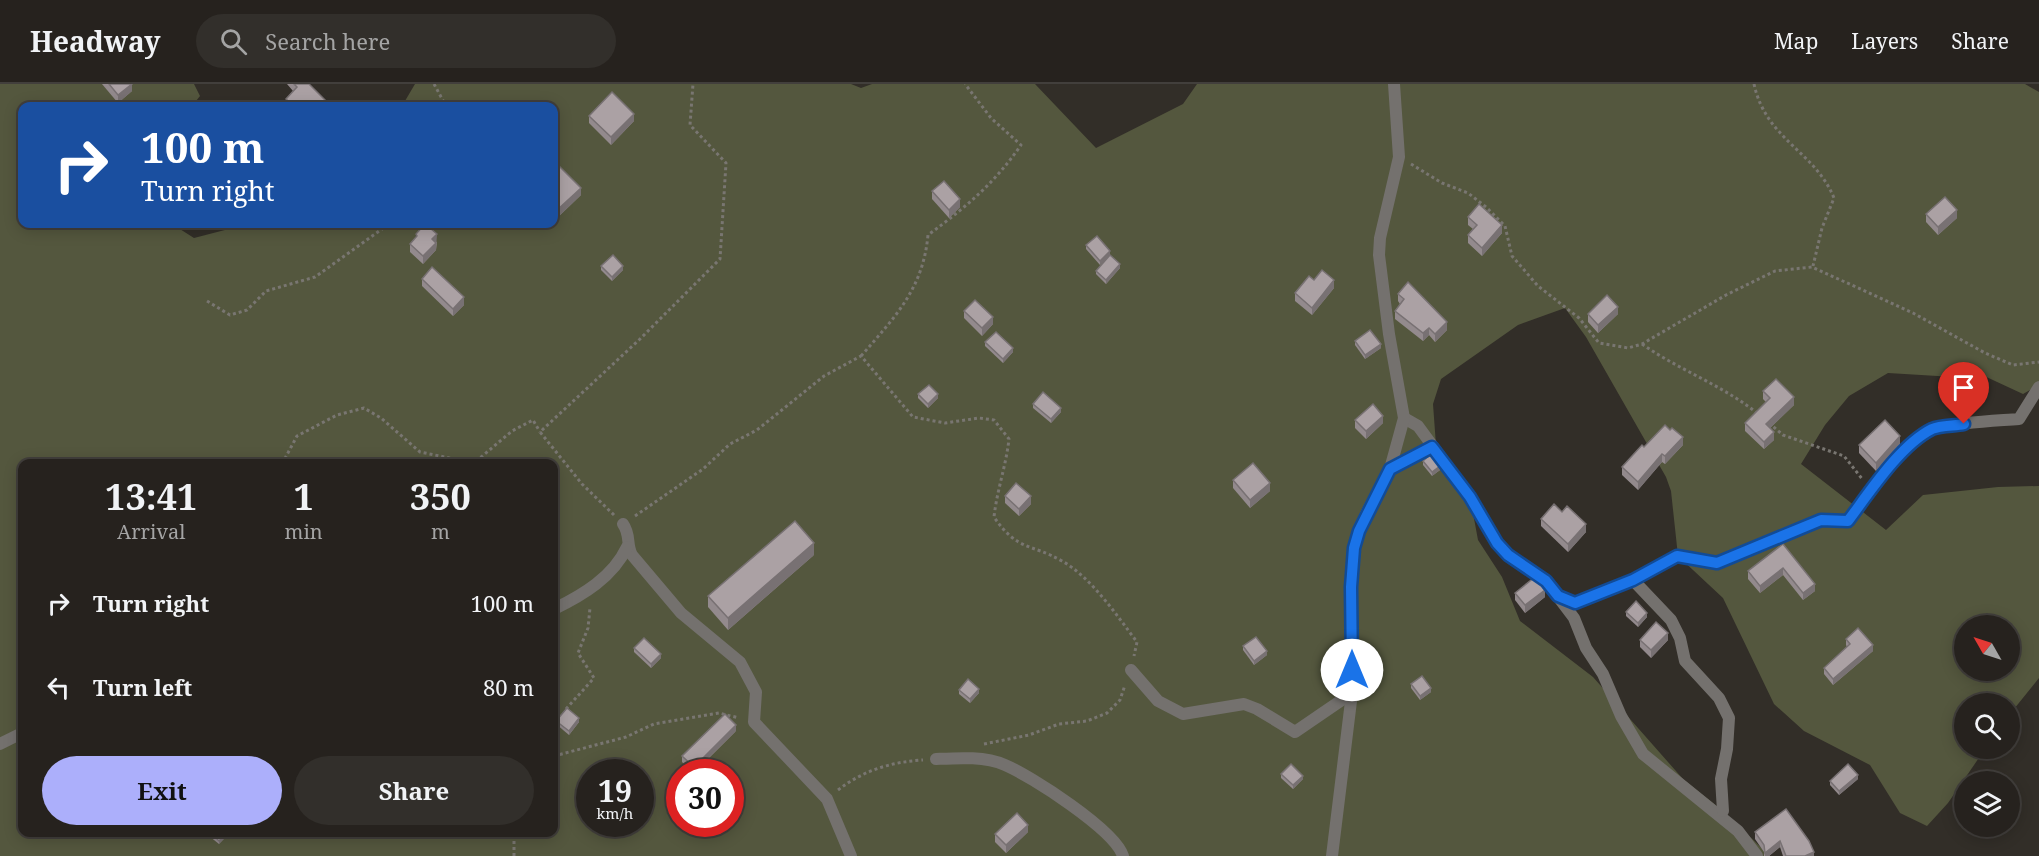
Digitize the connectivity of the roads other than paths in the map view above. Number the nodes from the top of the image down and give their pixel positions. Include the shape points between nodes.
1 (1394, 84) edge
2 (2039, 387) edge
3 (1404, 418) junction
4 (1432, 447) junction
5 (1390, 469) junction
6 (623, 524) road end
7 (627, 547) junction
8 (1633, 580) junction
9 (1558, 596) junction
10 (558, 607) edge
11 (1131, 670) road end
12 (1352, 693) junction
13 (18, 735) edge
14 (0, 744) edge
15 (936, 759) road end
16 (1723, 811) dead end
17 (851, 856) edge
18 (1123, 856) edge
19 (1332, 856) edge
20 (1756, 856) edge

1 - 3 street via 1399,157 1379,255
2 - 8 street via 2019,419 1934,428 1915,441 1848,521 1821,520 1717,563 1677,556
3 - 4 street via 1418,426
3 - 5 street
4 - 5 street
4 - 9 street via 1470,497 1497,543 1546,581
5 - 12 street via 1366,514 1354,548
6 - 7 street via 629,535
7 - 10 street via 621,561 593,588
7 - 17 street via 681,613 740,662 756,692 754,722 827,799
8 - 9 street via 1575,603
8 - 16 street via 1671,620 1685,661 1719,698 1729,718 1721,779
9 - 20 street via 1574,618 1586,648 1604,674 1620,716 1643,754 1738,831
11 - 12 street via 1158,701 1183,714 1244,704 1295,732
12 - 19 street
13 - 14 street
15 - 18 street via 1003,764 1042,785 1104,830

